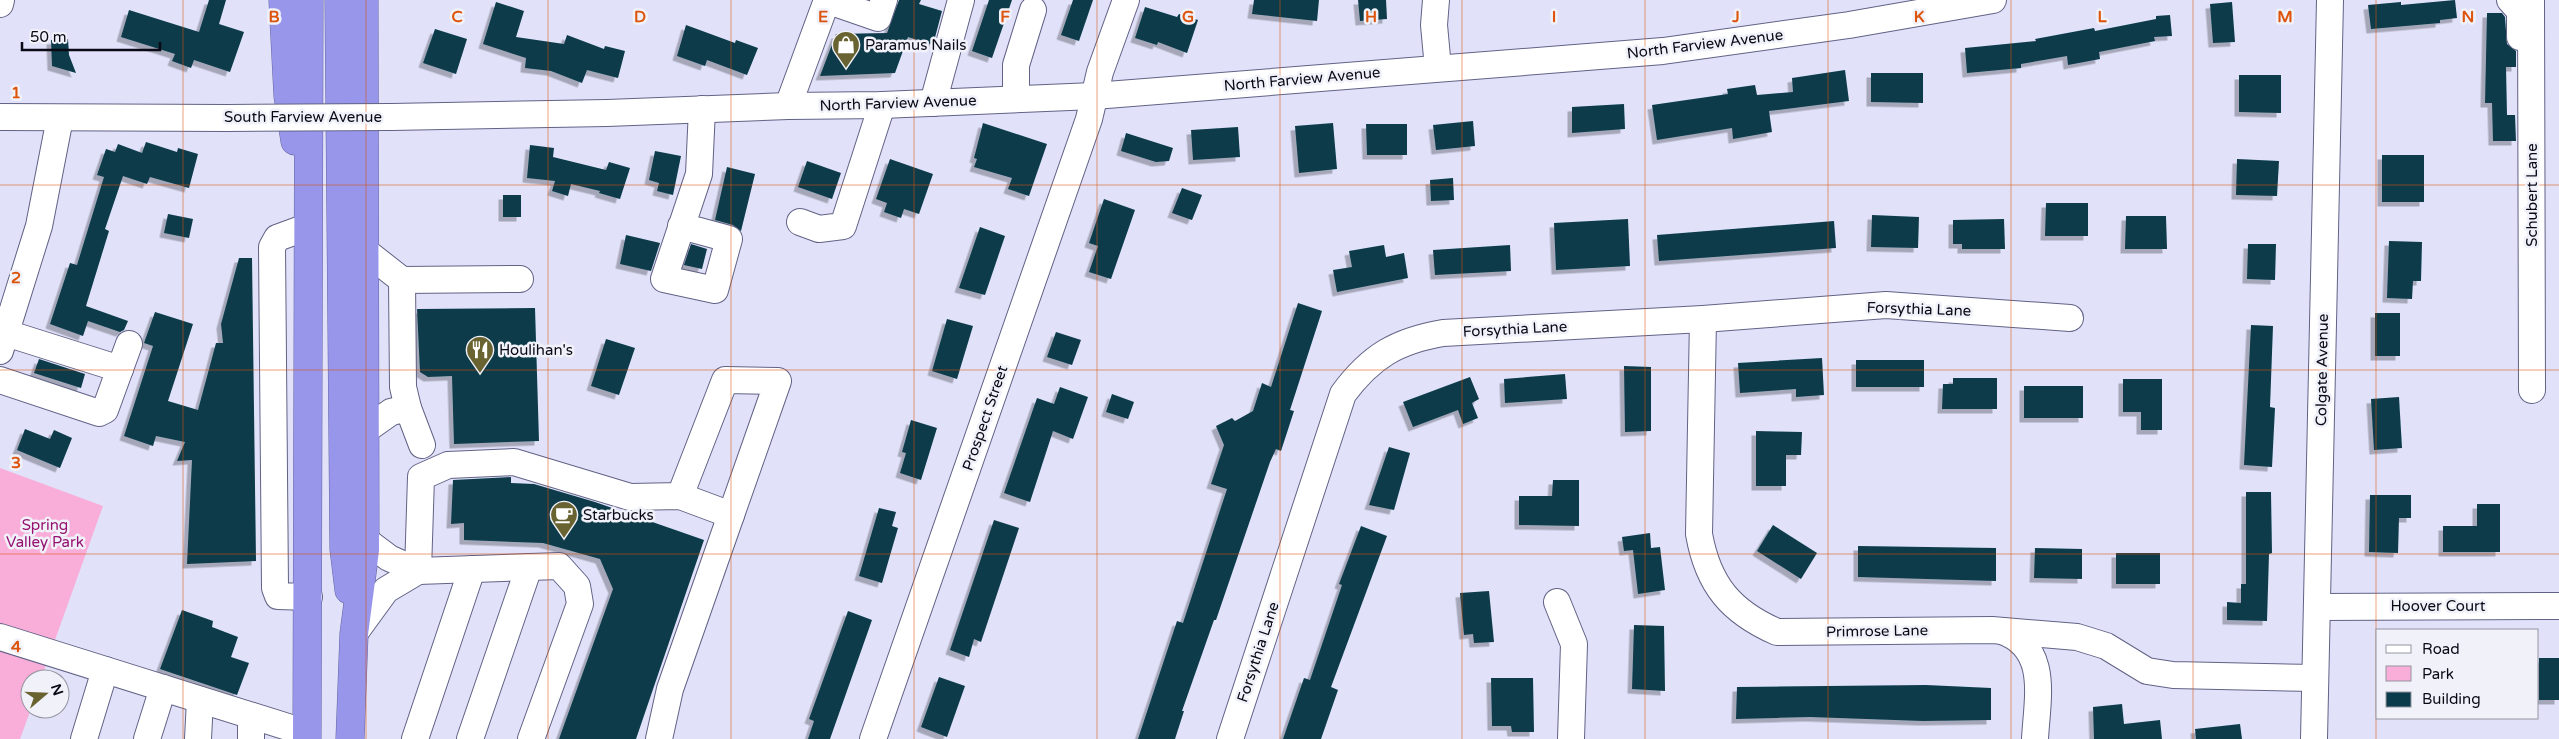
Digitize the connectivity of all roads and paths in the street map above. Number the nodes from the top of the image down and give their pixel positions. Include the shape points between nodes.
1 (1, 0) edge
2 (283, 0) edge
3 (309, 0) edge
4 (339, 0) edge
5 (364, 0) edge
6 (826, 0) edge
7 (884, 0) edge
8 (961, 0) edge
9 (1126, 0) edge
10 (1436, 0) edge
11 (1993, 0) edge
12 (2330, 0) edge
13 (2510, 0) edge
14 (2531, 0) edge
15 (0, 4) edge
16 (1033, 10) dead end
17 (1438, 68) junction
18 (1094, 96) junction
19 (1016, 99) junction
20 (933, 103) junction
21 (882, 105) junction
22 (788, 106) junction
23 (2518, 107) dead end
24 (702, 109) junction
25 (607, 113) joint
26 (0, 118) edge
27 (60, 118) junction
28 (307, 221) junction
29 (800, 222) dead end
30 (681, 226) dead end
31 (365, 251) junction
32 (520, 279) dead end
33 (402, 280) junction
34 (2070, 318) dead end
35 (1702, 319) junction
36 (3, 342) edge
37 (129, 344) dead end
38 (120, 369) junction
39 (0, 380) edge
40 (2532, 390) dead end
41 (408, 408) junction
42 (364, 430) junction
43 (309, 440) junction
44 (274, 441) junction
45 (422, 445) dead end
46 (680, 496) junction
47 (722, 512) junction
48 (365, 540) junction
49 (529, 567) junction
50 (472, 569) junction
51 (418, 571) junction
52 (309, 597) junction
53 (1557, 602) dead end
54 (2559, 606) edge
55 (2318, 607) junction
56 (1999, 630) junction
57 (354, 634) junction
58 (0, 637) edge
59 (105, 670) junction
60 (2315, 678) junction
61 (163, 688) junction
62 (200, 700) junction
63 (251, 727) edge
64 (307, 736) edge
65 (84, 739) edge
66 (147, 739) edge
67 (198, 739) edge
68 (350, 739) edge
69 (415, 739) edge
70 (470, 739) edge
71 (531, 739) edge
72 (659, 739) edge
73 (873, 739) edge
74 (1230, 739) edge
75 (1572, 739) edge
76 (2035, 739) edge
77 (2314, 739) edge

1 - 15 street
2 - 28 highway via 288,96
3 - 28 highway
4 - 57 highway via 344,549
5 - 31 highway
6 - 7 street via 878,18
6 - 22 street
8 - 20 street
9 - 18 street, Prospect Street
10 - 17 street via 1434,24
11 - 17 street, North Farview Avenue via 1849,25 1662,51
12 - 55 street, Colgate Avenue
13 - 23 street via 2521,17
14 - 40 street, Schubert Lane
16 - 19 street via 1016,65
17 - 18 street, North Farview Avenue
18 - 19 street, North Farview Avenue
18 - 73 street, Prospect Street via 1089,119
19 - 20 street, North Farview Avenue
20 - 21 street, North Farview Avenue
21 - 22 street, North Farview Avenue
21 - 29 street via 843,226 818,229
22 - 24 street, North Farview Avenue
24 - 25 street, North Farview Avenue
24 - 30 street via 699,174
25 - 27 street, South Farview Avenue, bridge
26 - 27 street, South Farview Avenue
27 - 36 street via 39,226
28 - 43 highway
28 - 44 street via 276,238 272,247
31 - 33 street
31 - 42 highway
32 - 33 street
33 - 41 street via 403,387
34 - 35 street, Forsythia Lane via 1886,305
35 - 56 street, Primrose Lane via 1699,534 1711,576 1739,611 1777,632
35 - 74 street, Forsythia Lane via 1443,333 1399,344 1376,357 1343,394
36 - 38 street
37 - 38 street
38 - 39 street via 105,410 99,413
41 - 42 street via 391,412
41 - 45 street
42 - 48 highway
43 - 44 street
43 - 52 highway
44 - 52 street via 275,588 278,596
46 - 47 street
46 - 47 street via 725,380 778,382
46 - 51 street via 630,497 514,462 448,465 421,477
47 - 72 street via 670,689
48 - 51 street via 389,558
48 - 57 highway
49 - 50 street
49 - 70 street
49 - 71 street via 559,566 577,586 580,604
50 - 51 street
50 - 69 street
51 - 57 street via 386,590
52 - 64 highway
53 - 75 street via 1574,644
54 - 55 street, Hoover Court
55 - 60 street, Colgate Avenue
56 - 60 street, Primrose Lane via 2077,637 2106,646 2147,671 2173,675
56 - 76 street via 2013,635 2033,657 2037,680
57 - 68 highway
58 - 59 street
59 - 61 street
59 - 65 street
60 - 77 street, Colgate Avenue
61 - 62 street
61 - 66 street
62 - 63 street
62 - 67 street
63 - 64 street

